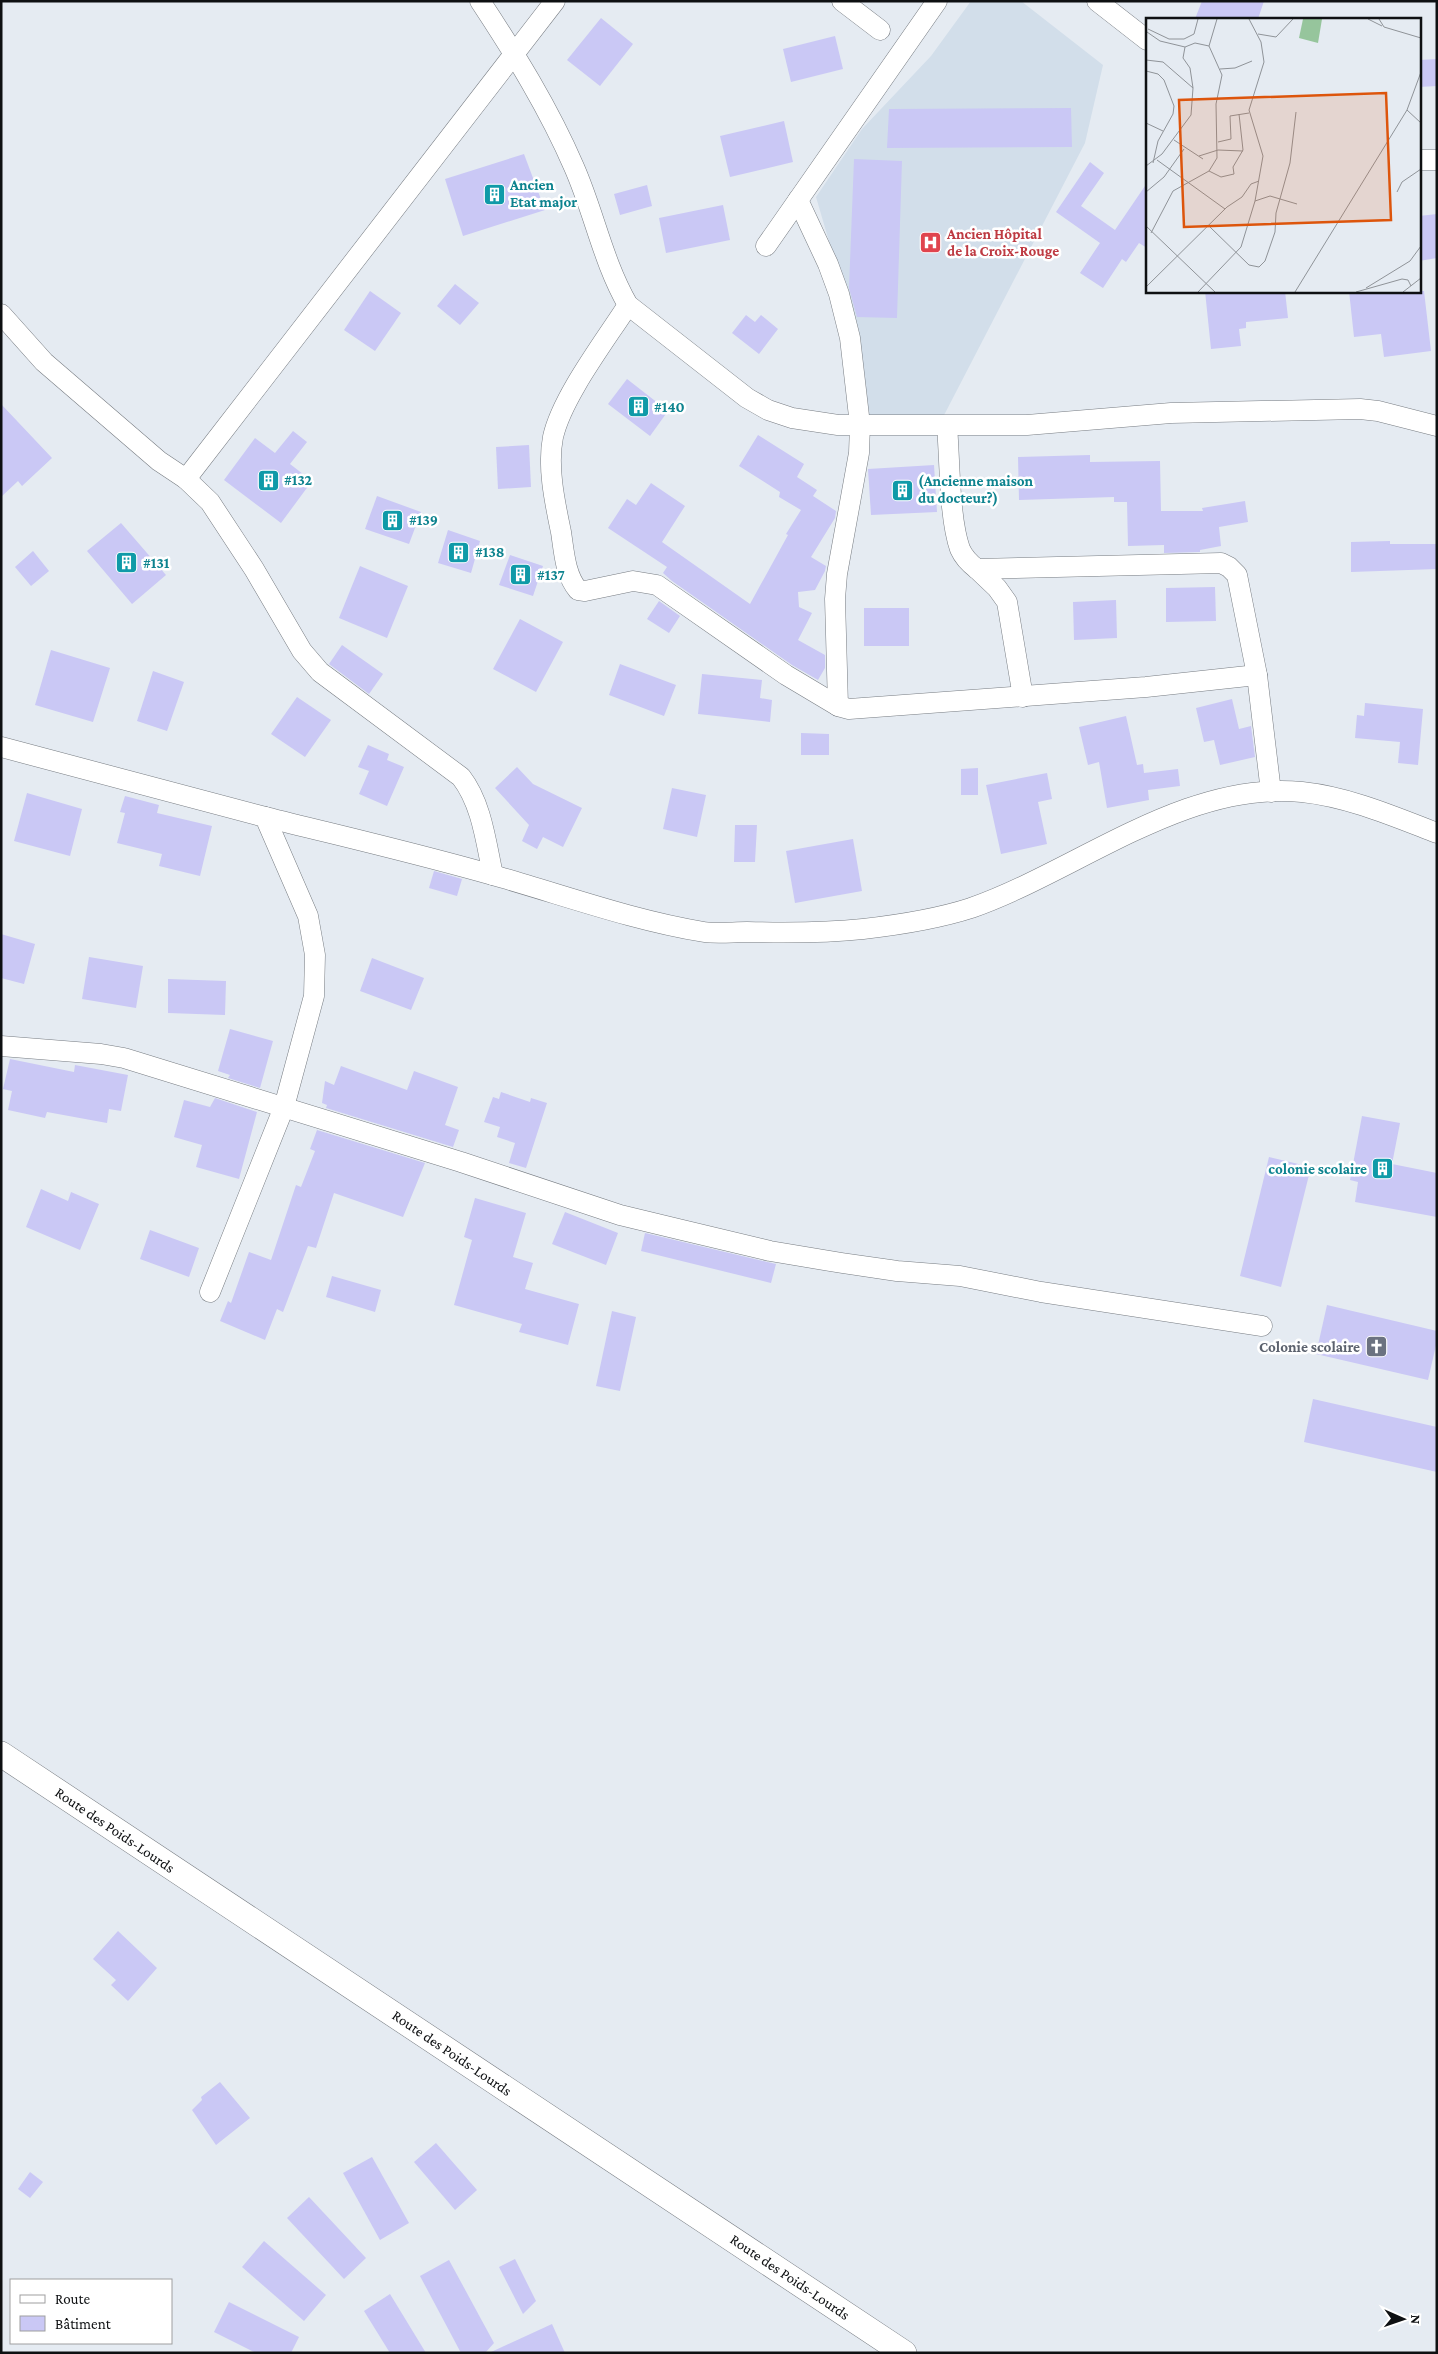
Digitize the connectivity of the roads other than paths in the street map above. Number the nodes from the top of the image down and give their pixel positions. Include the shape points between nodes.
1 (480, 1) edge
2 (555, 1) edge
3 (842, 1) edge
4 (938, 1) edge
5 (1097, 1) edge
6 (880, 30) dead end
7 (1146, 39) edge
8 (515, 55) junction
9 (1420, 160) edge
10 (1437, 160) edge
11 (798, 200) junction
12 (766, 246) dead end
13 (628, 305) junction
14 (1, 314) edge
15 (860, 425) junction
16 (947, 426) junction
17 (1437, 426) edge
18 (186, 480) junction
19 (977, 569) junction
20 (1257, 675) junction
21 (1023, 697) junction
22 (838, 706) junction
23 (1, 747) edge
24 (1271, 792) junction
25 (265, 817) junction
26 (1437, 833) edge
27 (494, 875) junction
28 (1, 1046) edge
29 (284, 1107) junction
30 (210, 1292) dead end
31 (1262, 1326) dead end
32 (1, 1754) edge
33 (904, 2353) edge

1 - 8 street
2 - 8 street
3 - 6 street
4 - 11 street
5 - 7 street
8 - 13 street via 574,167 617,285
8 - 18 street
9 - 10 street
11 - 12 street
11 - 15 street via 839,294 850,338
13 - 15 street via 747,398 768,410 792,418
13 - 22 street via 561,413 553,439 555,502 573,584 578,590 585,591 633,581 658,585
14 - 18 street via 44,362 159,461
15 - 16 street
15 - 22 street via 859,453 835,599
16 - 17 street via 1027,425 1171,413 1360,409
16 - 19 street via 960,548 967,561
18 - 27 street via 210,502 224,522 302,651 320,672 461,777 470,789 478,811
19 - 20 street via 1221,563 1237,575
19 - 21 street via 1007,602
20 - 21 street via 1146,688
20 - 24 street
21 - 22 street via 849,709
23 - 25 street
24 - 26 street via 1302,792 1330,797
24 - 27 street via 1222,797 1176,812 970,908 862,929 706,932 640,917
25 - 27 street
25 - 29 street via 308,916 315,955 314,996
28 - 29 street via 124,1058
29 - 30 street
29 - 31 street via 620,1215 770,1251 896,1271 960,1276 1041,1292
32 - 33 street, Route des Poids-Lourds

